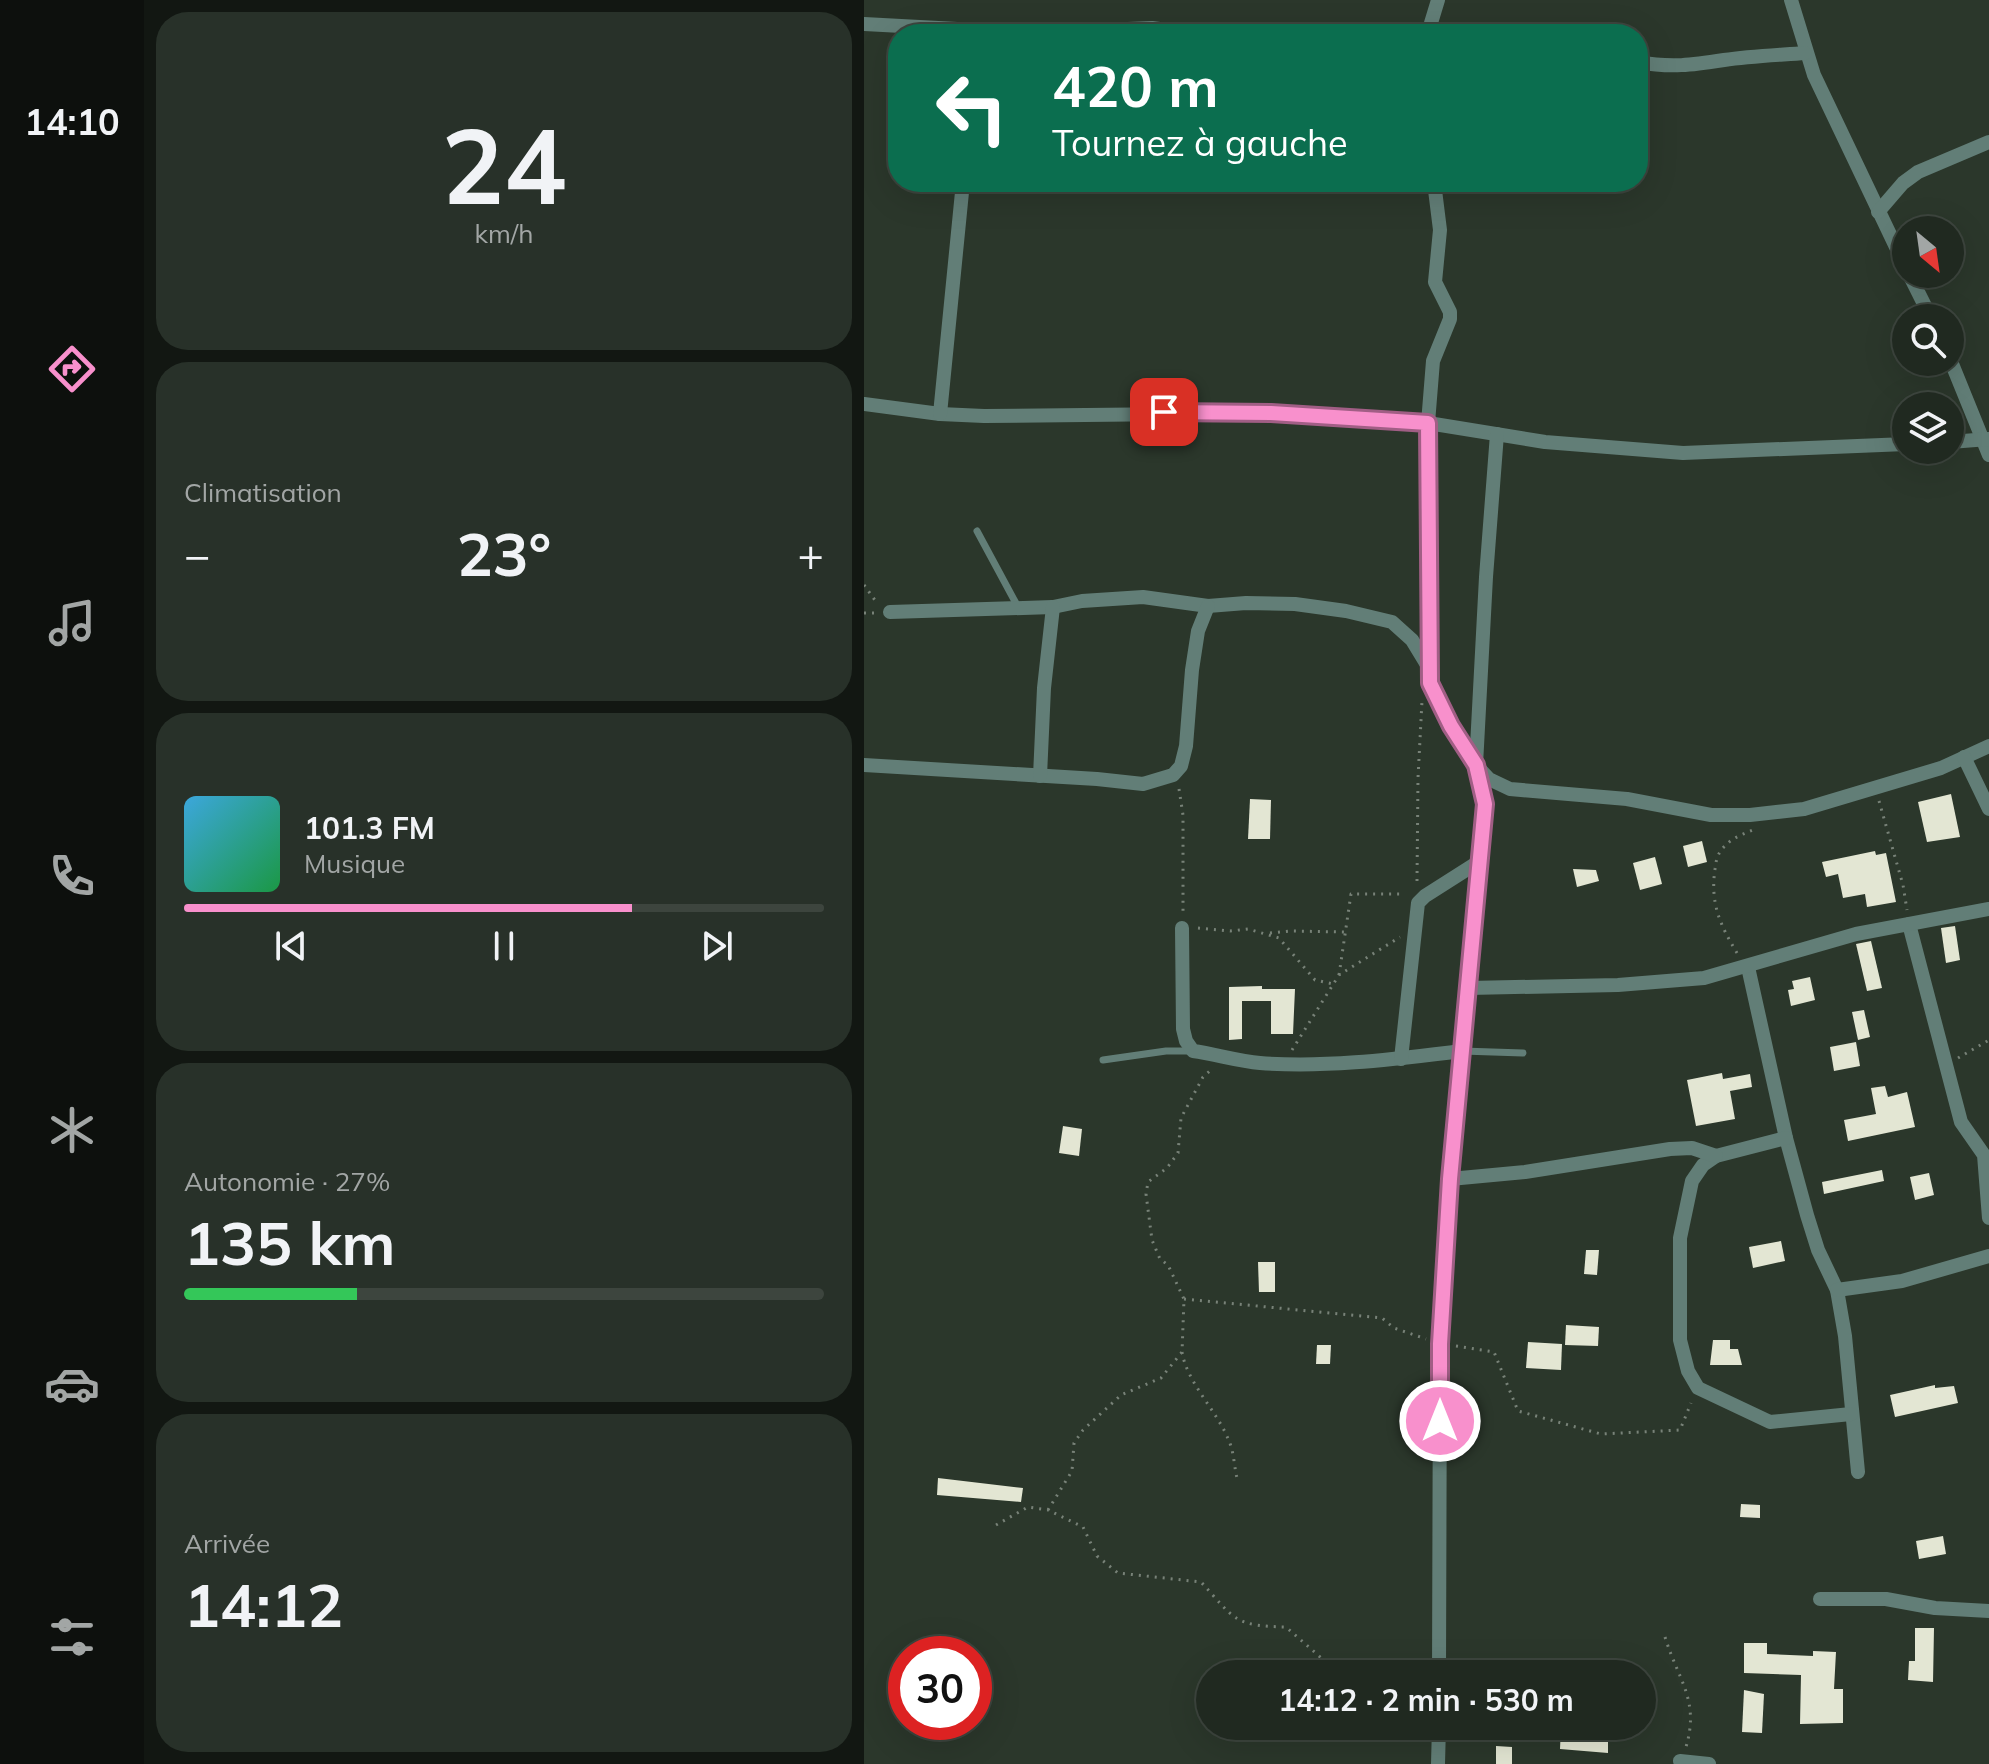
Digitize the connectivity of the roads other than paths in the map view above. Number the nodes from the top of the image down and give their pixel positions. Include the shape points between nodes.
1 (1438, 0) edge
2 (1791, 0) edge
3 (864, 24) edge
4 (1431, 24) edge
5 (888, 26) edge
6 (1805, 53) junction
7 (1648, 64) edge
8 (1989, 142) edge
9 (962, 192) edge
10 (1435, 192) edge
11 (1878, 212) junction
12 (1892, 240) edge
13 (1958, 376) edge
14 (864, 404) edge
15 (940, 414) junction
16 (1428, 423) junction
17 (1497, 434) junction
18 (1964, 443) edge
19 (1892, 445) edge
20 (1988, 445) edge
21 (977, 531) dead end
22 (1208, 606) junction
23 (1053, 607) junction
24 (1019, 609) junction
25 (890, 612) road end
26 (1431, 678) junction
27 (1989, 746) edge
28 (1964, 757) junction
29 (864, 765) edge
30 (1476, 765) junction
31 (1040, 776) junction
32 (1989, 809) edge
33 (1480, 861) junction
34 (1989, 909) edge
35 (1909, 924) junction
36 (1182, 928) road end
37 (1748, 967) junction
38 (1469, 988) junction
39 (1193, 1051) junction
40 (1462, 1051) junction
41 (1523, 1053) dead end
42 (1401, 1059) junction
43 (1103, 1060) dead end
44 (1786, 1138) junction
45 (1987, 1154) edge
46 (1716, 1156) junction
47 (1450, 1179) junction
48 (1989, 1218) edge
49 (1989, 1256) edge
50 (1837, 1290) junction
51 (1851, 1414) junction
52 (1858, 1472) dead end
53 (1820, 1599) dead end
54 (1989, 1611) edge
55 (1439, 1660) edge
56 (1439, 1740) edge
57 (1680, 1761) road end
58 (1438, 1764) edge
59 (1709, 1764) edge

1 - 4 street
2 - 6 street
3 - 5 street
6 - 7 street via 1694,66
6 - 11 street
8 - 11 street via 1918,172
9 - 15 street
10 - 16 street via 1440,230 1435,282 1450,319 1433,361
11 - 12 street
13 - 20 street
14 - 15 street
15 - 16 street via 1271,413
16 - 17 street
16 - 26 street
17 - 19 street via 1683,453
17 - 30 street
18 - 20 street
21 - 24 lane
22 - 23 street via 1143,597
22 - 26 street via 1295,604 1392,622 1412,640
22 - 31 street via 1198,631 1186,746 1173,775 1143,784
23 - 24 street
23 - 31 street
24 - 25 street
26 - 30 street via 1451,726
27 - 28 street
28 - 30 street via 1804,809 1750,815 1711,815 1627,799 1510,789
28 - 32 street
29 - 31 street
30 - 33 street via 1485,804
33 - 38 street
33 - 42 street via 1417,899
34 - 35 street
35 - 37 street via 1856,934
35 - 45 street via 1961,1122
36 - 39 street via 1183,1029
37 - 38 street via 1661,983
37 - 44 street
38 - 40 street
39 - 42 street via 1258,1063
39 - 43 lane
40 - 41 lane
40 - 42 street
40 - 47 street
44 - 46 street
44 - 50 street via 1812,1234
45 - 48 street
46 - 47 street via 1692,1148 1670,1149
46 - 51 street via 1692,1181 1680,1238 1680,1340 1688,1371 1698,1388 1770,1422
47 - 55 street via 1440,1344
49 - 50 street via 1902,1281
50 - 51 street
51 - 52 street
53 - 54 street via 1886,1599
56 - 58 street
57 - 59 street

